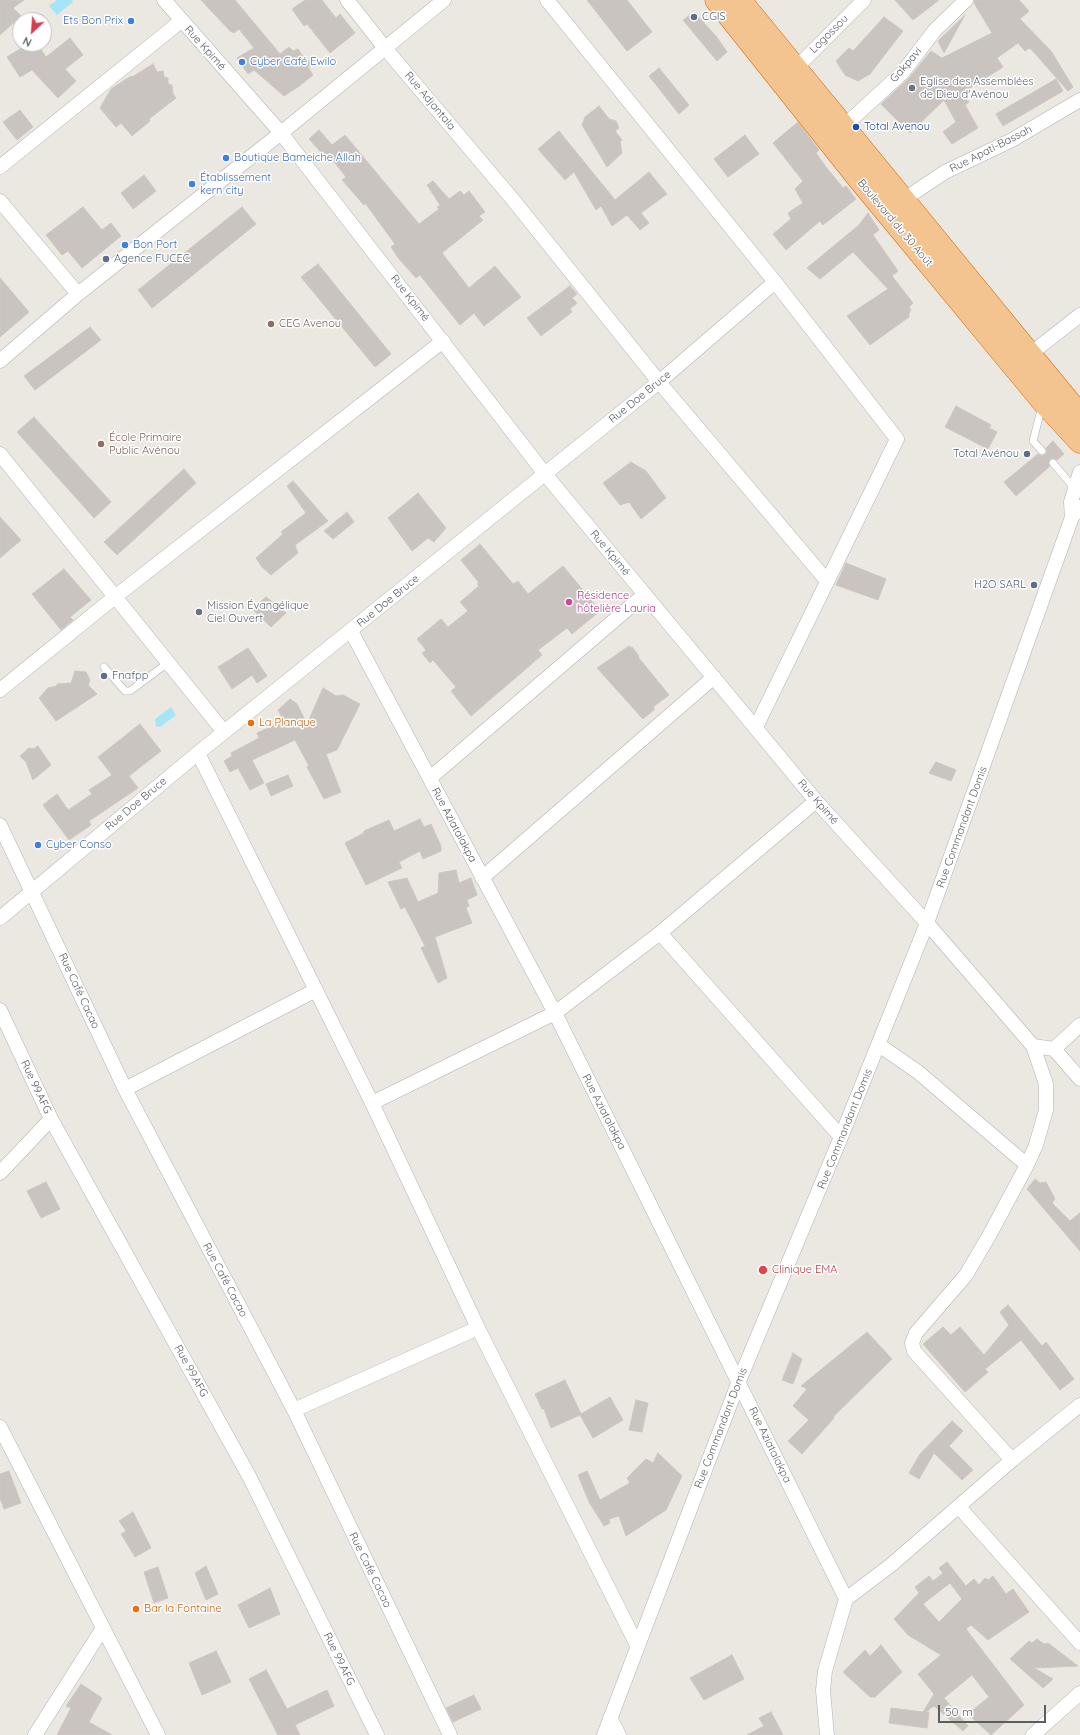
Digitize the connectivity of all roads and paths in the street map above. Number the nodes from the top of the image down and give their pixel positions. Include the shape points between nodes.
1 (164, 0) edge
2 (347, 0) edge
3 (444, 0) edge
4 (547, 0) edge
5 (716, 0) edge
6 (740, 0) edge
7 (864, 0) edge
8 (966, 0) edge
9 (181, 21) junction
10 (385, 48) junction
11 (795, 69) junction
12 (1080, 100) edge
13 (843, 128) junction
14 (281, 133) junction
15 (0, 167) edge
16 (902, 200) junction
17 (0, 201) edge
18 (775, 282) junction
19 (78, 294) junction
20 (1080, 315) edge
21 (444, 341) junction
22 (1030, 355) junction
23 (0, 361) edge
24 (659, 382) junction
25 (1043, 402) junction
26 (1080, 415) edge
27 (1080, 442) edge
28 (1042, 451) dead end
29 (0, 454) edge
30 (1053, 463) dead end
31 (1080, 472) edge
32 (545, 474) junction
33 (1075, 488) junction
34 (1076, 512) edge
35 (827, 581) junction
36 (645, 594) junction
37 (116, 596) junction
38 (351, 631) junction
39 (168, 662) junction
40 (104, 668) dead end
41 (714, 676) junction
42 (0, 690) edge
43 (756, 727) junction
44 (224, 732) junction
45 (198, 753) junction
46 (430, 778) junction
47 (816, 801) junction
48 (0, 825) edge
49 (482, 878) junction
50 (31, 891) junction
51 (0, 918) edge
52 (927, 923) junction
53 (660, 933) junction
54 (316, 990) junction
55 (0, 1010) edge
56 (555, 1013) junction
57 (1080, 1025) edge
58 (879, 1045) junction
59 (1033, 1046) junction
60 (1054, 1049) junction
61 (1080, 1079) edge
62 (125, 1089) junction
63 (372, 1103) junction
64 (51, 1119) junction
65 (841, 1137) junction
66 (1027, 1165) junction
67 (0, 1173) edge
68 (478, 1328) junction
69 (739, 1381) junction
70 (1080, 1405) edge
71 (294, 1410) junction
72 (0, 1427) edge
73 (1012, 1460) junction
74 (959, 1507) junction
75 (846, 1599) junction
76 (1075, 1626) edge
77 (103, 1628) junction
78 (1080, 1643) edge
79 (637, 1645) junction
80 (1080, 1693) edge
81 (610, 1718) junction
82 (35, 1735) edge
83 (158, 1735) edge
84 (377, 1735) edge
85 (450, 1735) edge
86 (604, 1735) edge
87 (619, 1735) edge
88 (827, 1735) edge
89 (1033, 1735) edge

1 - 9 street, Rue Kpimé
2 - 10 street, Rue Adjantala
3 - 10 street
4 - 18 street
5 - 25 highway, Boulevard du 30 Août via 860,182
6 - 11 highway, Boulevard du 30 Août
7 - 11 street, Logossou
8 - 13 street, Gakpavi via 935,30 903,72
9 - 14 street, Rue Kpimé
9 - 15 street
10 - 14 street
10 - 24 street, Rue Adjantala via 514,200
11 - 13 highway, Boulevard du 30 Août
12 - 16 street, Rue Apati-Bassah via 1012,140 945,172
13 - 16 highway, Boulevard du 30 Août
14 - 19 street
14 - 21 street, Rue Kpimé
16 - 22 highway, Boulevard du 30 Août
17 - 19 street
18 - 24 street, Rue Doe Bruce
18 - 35 street via 897,439
19 - 23 street
20 - 22 street
21 - 32 street, Rue Kpimé
21 - 37 street
22 - 26 highway, Boulevard du 30 Août
24 - 32 street, Rue Doe Bruce
24 - 35 street, Rue Adjantala
25 - 27 highway, Boulevard du 30 Août
25 - 28 lane via 1033,441
29 - 37 street
30 - 33 lane
31 - 33 street, Rue Commandant Domis
32 - 36 street, Rue Kpimé
32 - 38 street, Rue Doe Bruce
33 - 34 street, Rue Commandant Domis via 1071,502
34 - 52 street, Rue Commandant Domis
35 - 43 street
36 - 41 street, Rue Kpimé
36 - 46 street
37 - 39 street
37 - 42 street
38 - 44 street, Rue Doe Bruce
38 - 46 street, Rue Aziatalakpa
39 - 40 lane via 130,691 125,691
39 - 44 street
41 - 43 street, Rue Kpimé
41 - 49 street
43 - 47 street, Rue Kpimé
44 - 45 street, Rue Doe Bruce
45 - 50 street, Rue Doe Bruce
45 - 54 street
46 - 49 street, Rue Aziatalakpa
47 - 52 street, Rue Kpimé
47 - 53 street
48 - 50 street, Rue Café Cacao
49 - 56 street, Rue Aziatalakpa
50 - 51 street, Rue Doe Bruce
50 - 62 street, Rue Café Cacao
52 - 58 street, Rue Commandant Domis
52 - 59 street, Rue Kpimé
53 - 56 street
53 - 65 street
54 - 62 street
54 - 63 street
55 - 64 street, Rue 99.AFG
56 - 63 street
56 - 69 street, Rue Aziatalakpa
57 - 60 street
58 - 65 street, Rue Commandant Domis
58 - 66 street via 918,1072
59 - 60 street
59 - 66 street via 1046,1084 1046,1110 1041,1131
60 - 61 street
62 - 71 street, Rue Café Cacao
63 - 68 street
64 - 67 street
64 - 84 street, Rue 99.AFG via 249,1476
65 - 69 street, Rue Commandant Domis
66 - 73 street via 966,1274 916,1334 912,1343 914,1351
68 - 71 street
68 - 79 street
69 - 75 street, Rue Aziatalakpa
69 - 79 street, Rue Commandant Domis
70 - 73 street
71 - 85 street, Rue Café Cacao
72 - 77 street
73 - 74 street
74 - 75 street via 891,1565
74 - 76 street
75 - 88 street via 825,1671 823,1690
76 - 78 street
77 - 82 street
77 - 83 street
79 - 81 street, Rue Commandant Domis
80 - 89 street
81 - 86 street, Rue Commandant Domis
81 - 87 street

